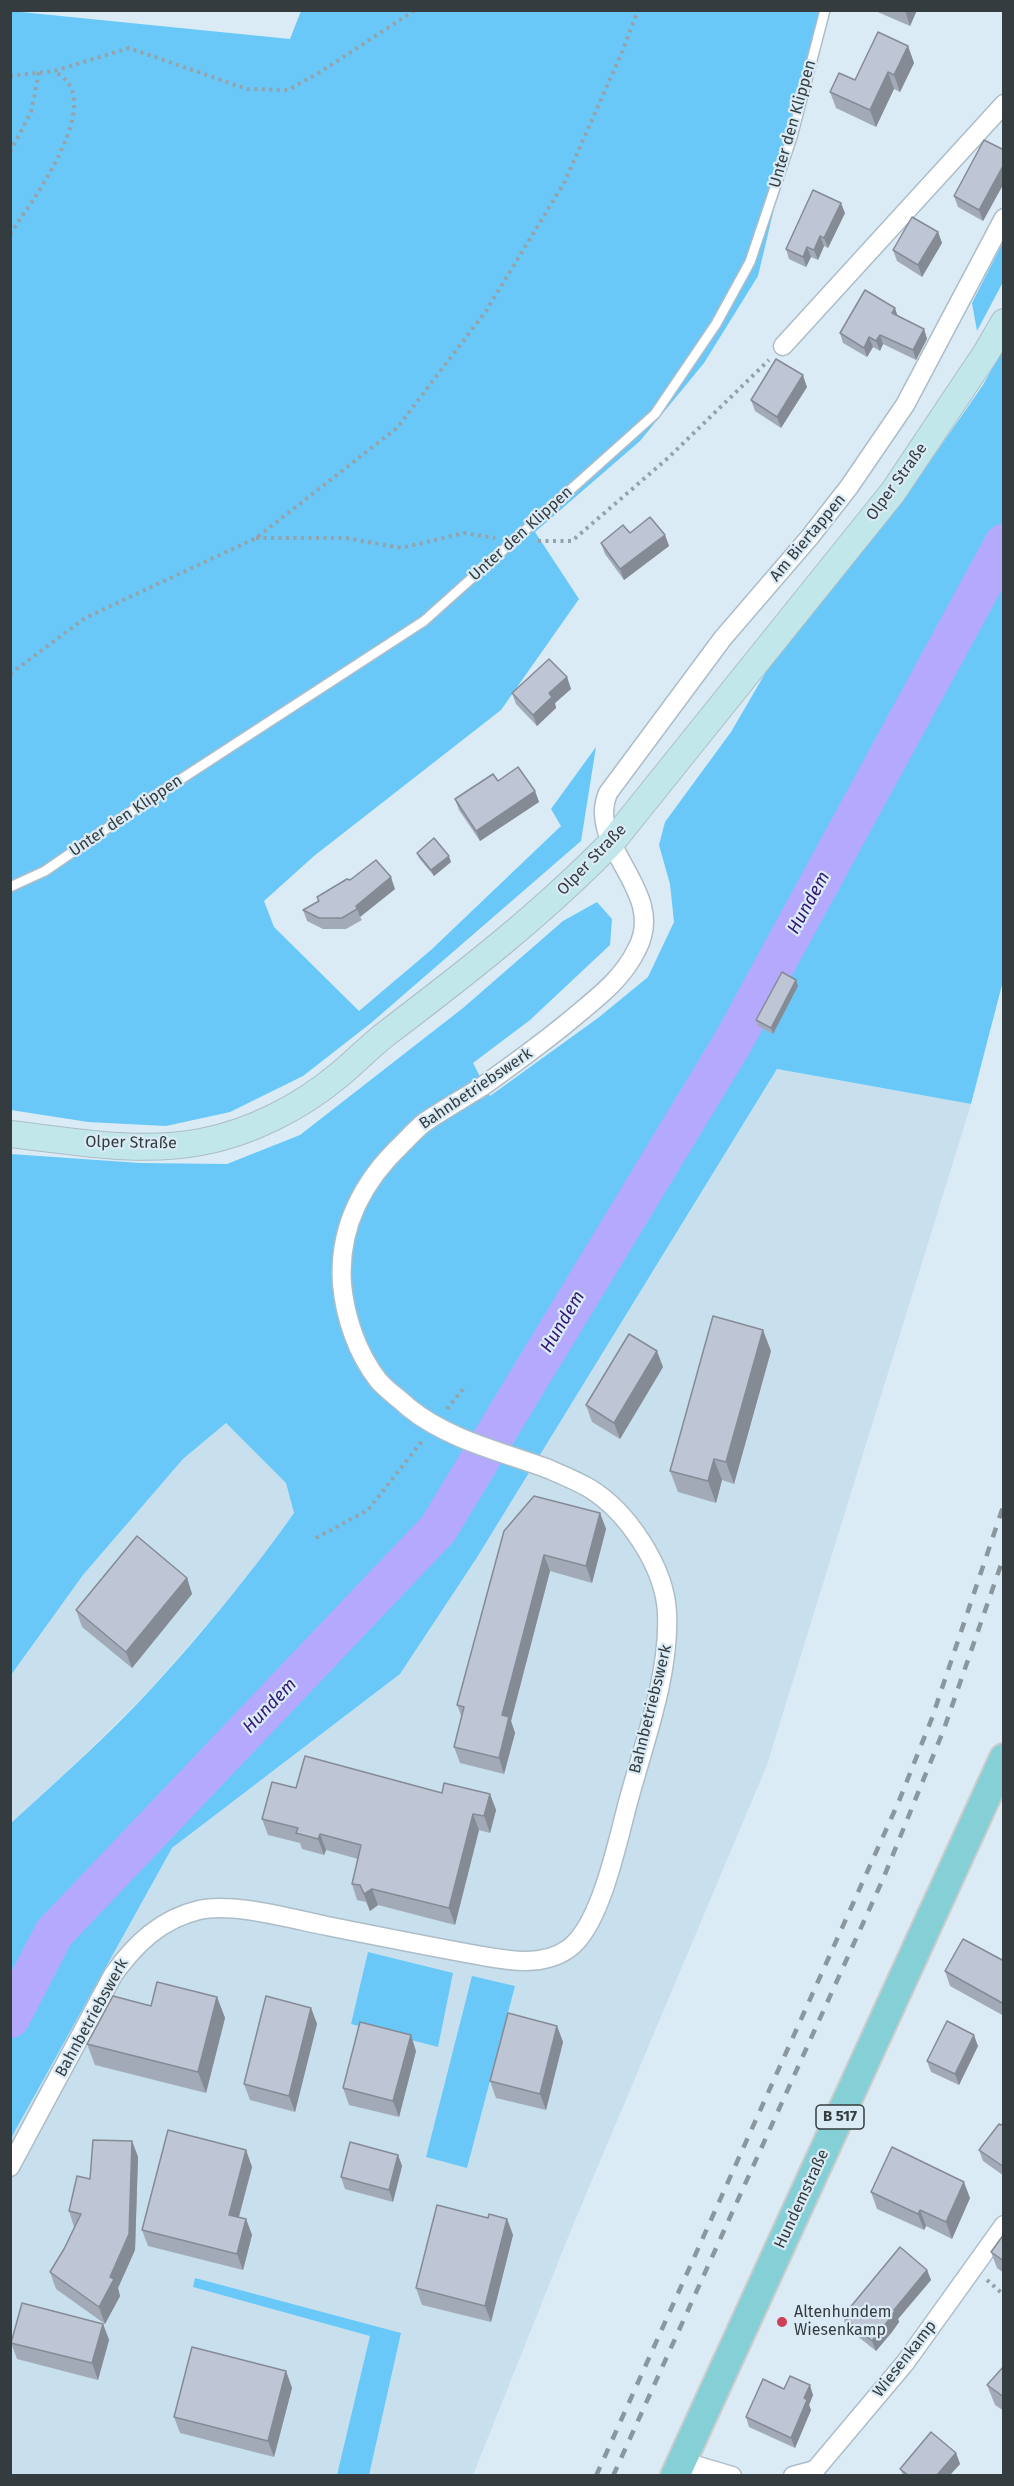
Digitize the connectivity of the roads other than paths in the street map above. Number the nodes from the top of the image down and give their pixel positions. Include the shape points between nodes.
1 (825, 10) edge
2 (1004, 104) edge
3 (1004, 218) edge
4 (1004, 322) edge
5 (783, 346) road end
6 (612, 842) junction
7 (10, 887) edge
8 (10, 1134) edge
9 (1004, 1758) edge
10 (10, 2167) edge
11 (1004, 2225) edge
12 (678, 2468) edge
13 (732, 2475) edge
14 (793, 2475) edge

1 - 7 lane, Unter den Klippen via 792,137 750,262 717,324 655,414 424,621 135,808 45,872
2 - 5 street
3 - 6 street, Am Biertappen via 905,405 849,488 723,638 608,793 603,813
4 - 6 main road, Olper Straße via 892,492
6 - 8 main road, Olper Straße via 568,887 338,1077 248,1129 174,1146 97,1144
6 - 10 street, Bahnbetriebswerk, bridge via 640,897 644,917 639,946 626,970 546,1041 423,1123 391,1154 368,1182 350,1216 341,1262 344,1305 359,1348 379,1381 424,1420 443,1431 546,1468 591,1489 638,1536 660,1578 669,1640 615,1850 593,1917 568,1950 527,1962 256,1912 216,1907 177,1917 152,1932 113,1975
9 - 12 main road, Hundemstraße / B 517
11 - 14 street, Wiesenkamp via 905,2363 815,2470
12 - 13 street

